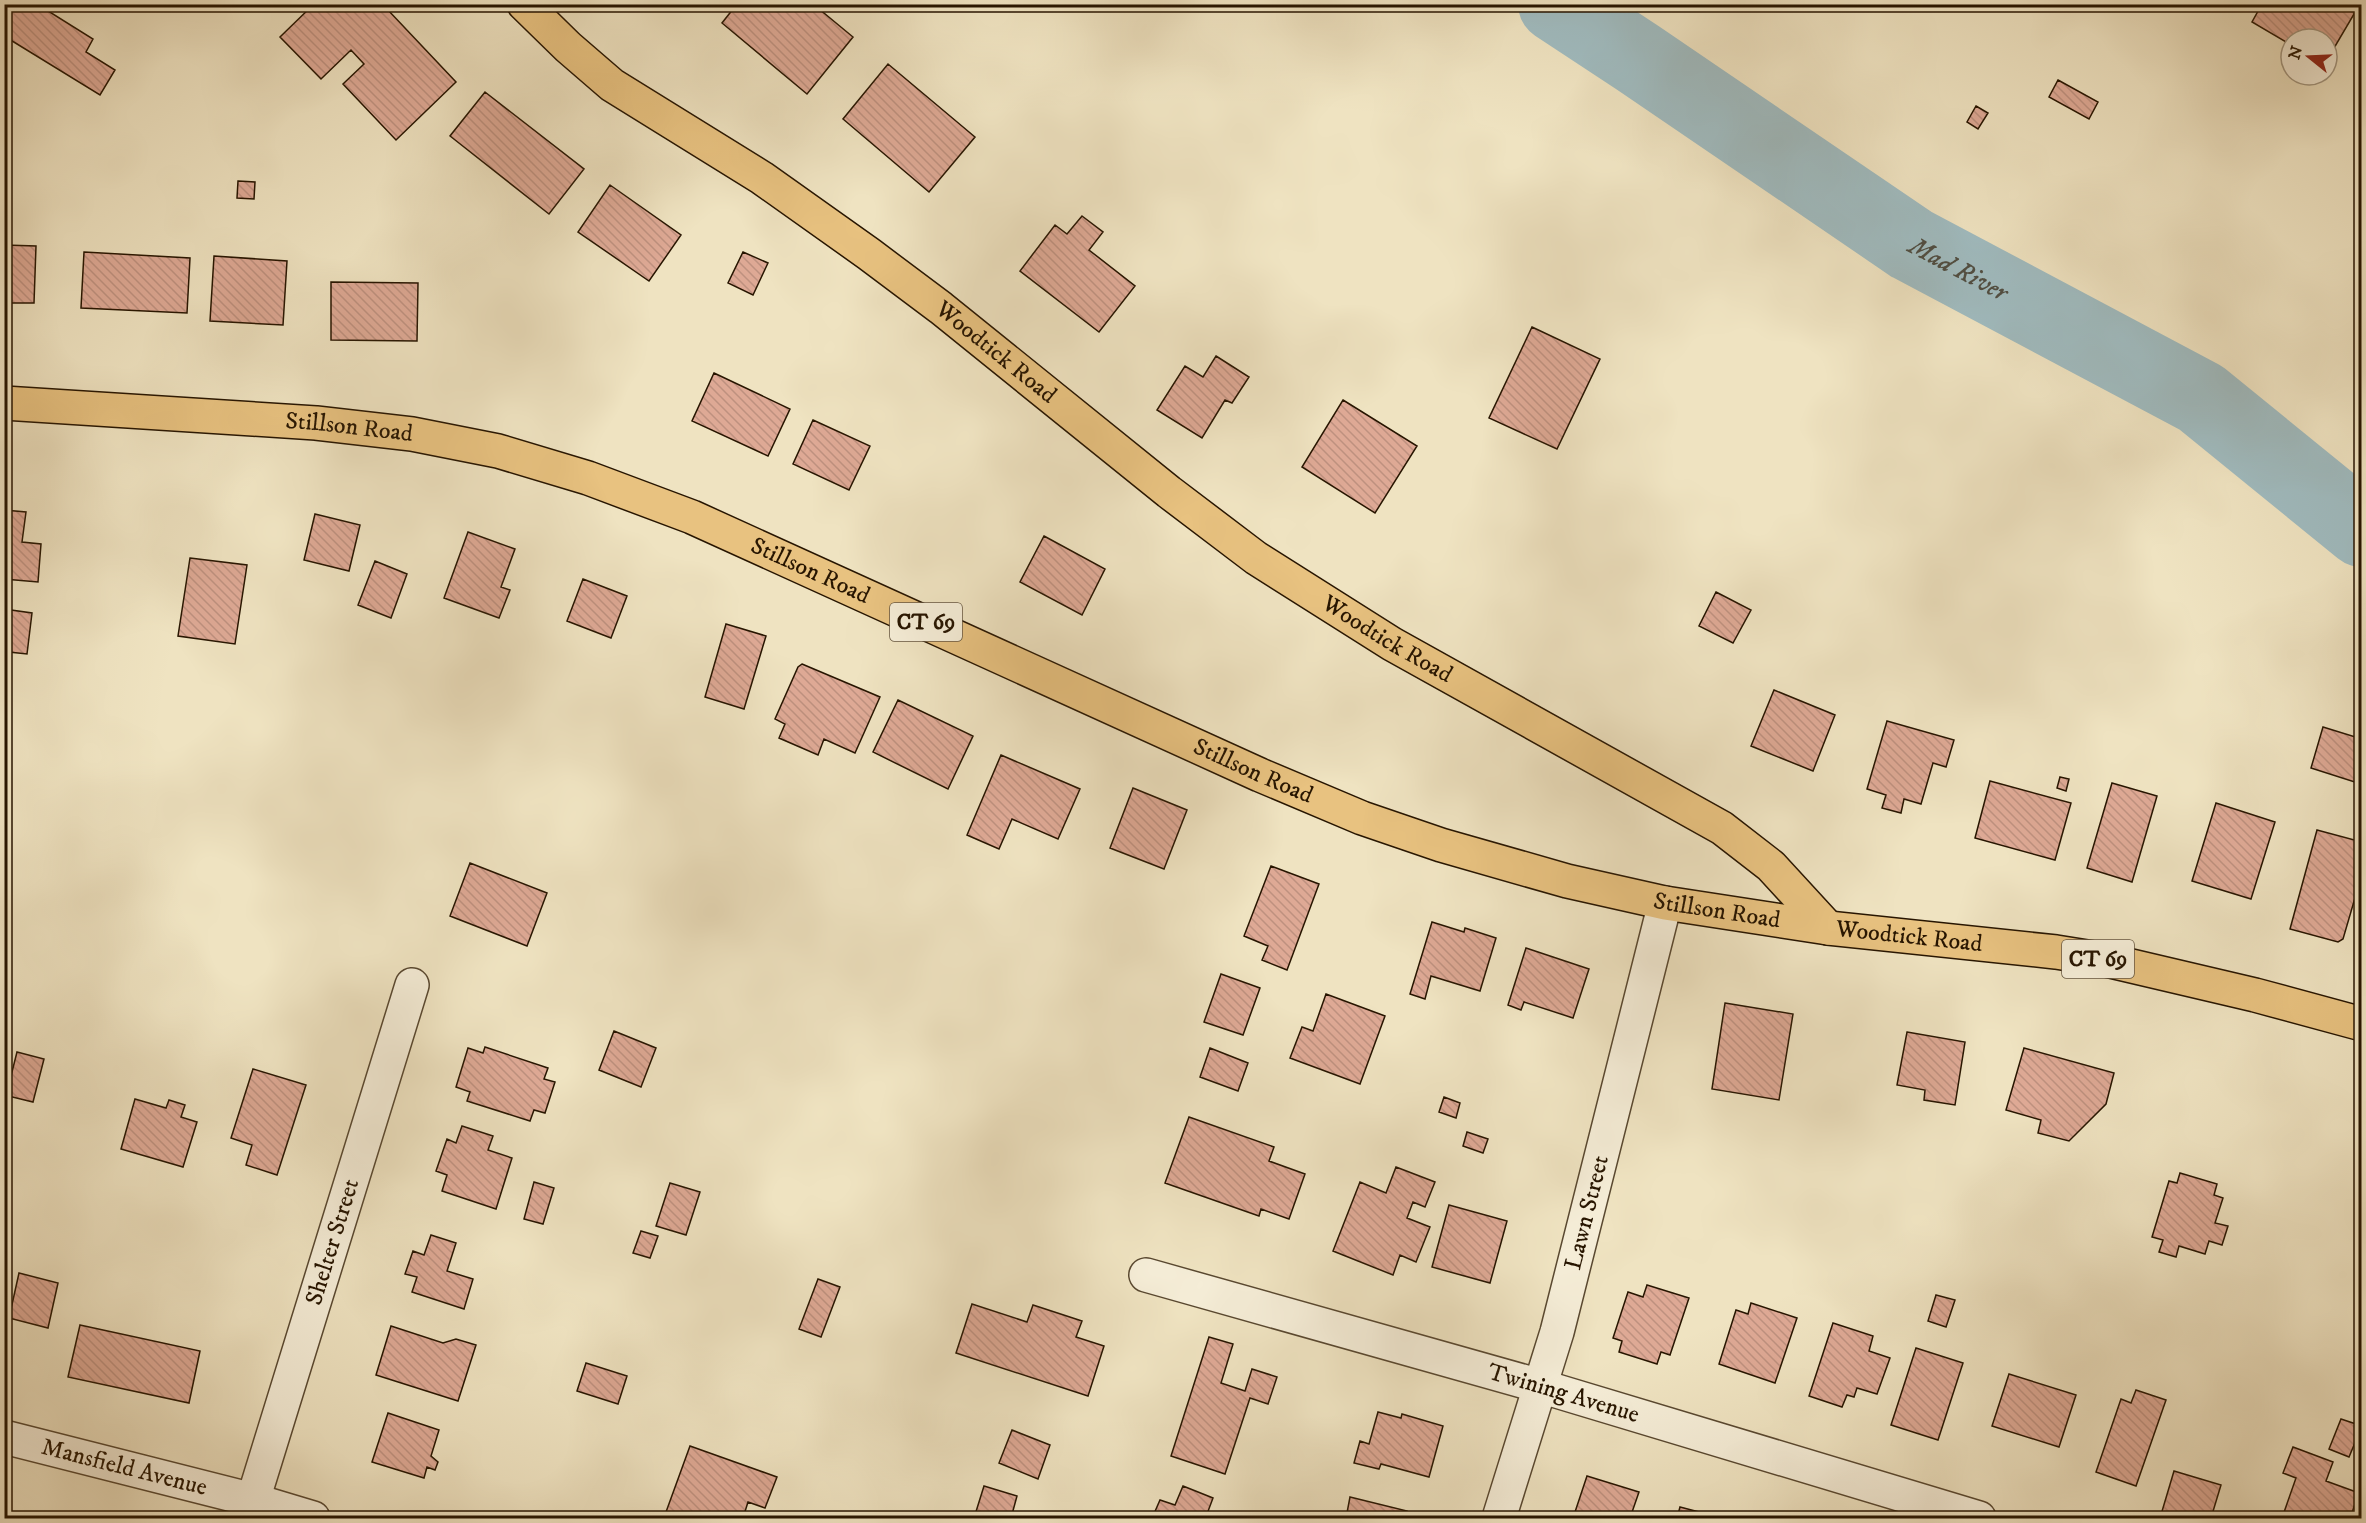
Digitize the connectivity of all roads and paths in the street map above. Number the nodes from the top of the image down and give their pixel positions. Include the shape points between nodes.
1 (524, 4) edge
2 (4, 403) edge
3 (1665, 903) junction
4 (1828, 928) junction
5 (412, 985) dead end
6 (2361, 1024) edge
7 (1146, 1275) dead end
8 (1540, 1386) junction
9 (4, 1437) edge
10 (254, 1500) junction
11 (313, 1518) edge
12 (1499, 1518) edge
13 (1978, 1518) edge

1 - 4 main road, Woodtick Road via 612,85 762,178 869,254 1256,558 1392,644 1722,828 1771,866
2 - 3 main road, Stillson Road / CT 69 via 365,428 454,442 542,463 692,517 1249,771 1362,818 1506,865
3 - 4 main road, Stillson Road / CT 69
3 - 8 street, Lawn Street
4 - 6 main road, Woodtick Road / CT 69 via 2056,951 2106,960
5 - 10 street, Shelter Street
7 - 8 street, Twining Avenue
8 - 12 street, Lawn Street
8 - 13 street, Twining Avenue
9 - 10 street, Mansfield Avenue
10 - 11 street, Mansfield Avenue

